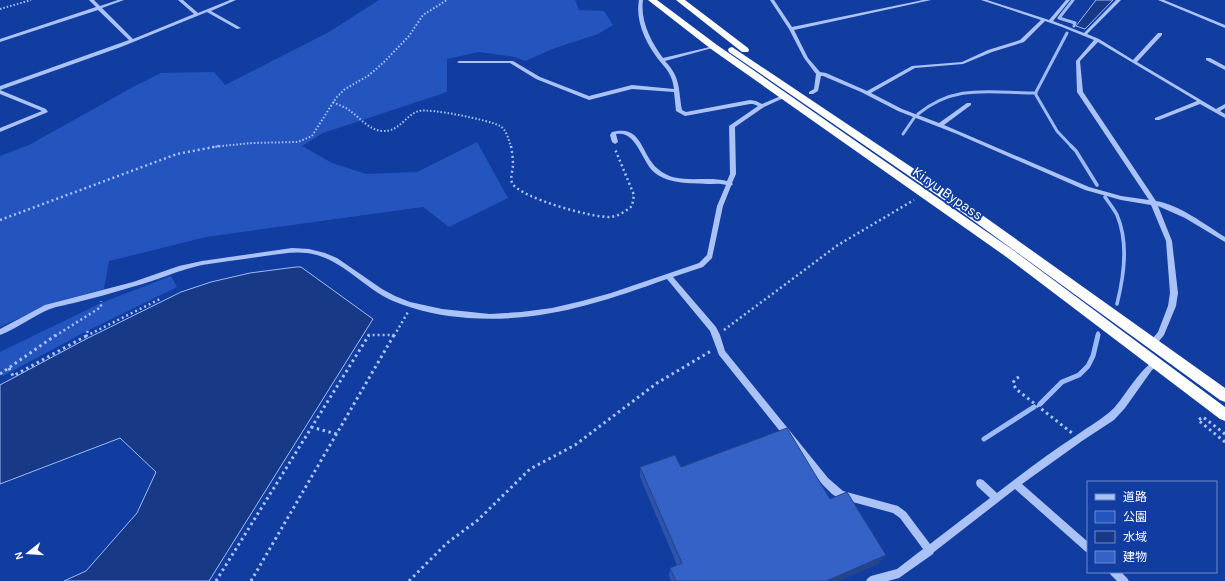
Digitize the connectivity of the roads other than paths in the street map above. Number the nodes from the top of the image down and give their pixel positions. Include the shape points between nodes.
1 (92, 0) edge
2 (122, 0) edge
3 (180, 0) edge
4 (234, 0) edge
5 (641, 0) edge
6 (652, 0) edge
7 (664, 0) edge
8 (680, 0) edge
9 (772, 0) edge
10 (929, 0) edge
11 (983, 0) edge
12 (1068, 0) edge
13 (1119, 0) edge
14 (1160, 0) edge
15 (99, 8) junction
16 (208, 11) junction
17 (198, 15) junction
18 (1044, 20) junction
19 (1050, 22) junction
20 (1225, 27) edge
21 (239, 28) dead end
22 (791, 29) junction
23 (1084, 34) junction
24 (1160, 34) dead end
25 (1097, 40) junction
26 (0, 41) edge
27 (132, 41) junction
28 (714, 47) junction
29 (1208, 59) dead end
30 (662, 60) junction
31 (459, 62) dead end
32 (1134, 62) junction
33 (1225, 68) edge
34 (819, 74) junction
35 (0, 88) edge
36 (676, 91) junction
37 (0, 92) edge
38 (811, 93) junction
39 (868, 93) junction
40 (785, 96) junction
41 (1200, 102) junction
42 (969, 104) dead end
43 (762, 106) junction
44 (1225, 106) edge
45 (1216, 111) junction
46 (1225, 116) edge
47 (1158, 119) dead end
48 (939, 126) junction
49 (0, 130) edge
50 (615, 142) road end
51 (911, 172) junction
52 (730, 184) junction
53 (1153, 201) junction
54 (1225, 240) edge
55 (668, 276) junction
56 (0, 332) edge
57 (1152, 344) junction
58 (1156, 363) junction
59 (1225, 396) edge
60 (1225, 415) edge
61 (980, 483) dead end
62 (1015, 484) junction
63 (997, 499) junction
64 (1087, 547) edge
65 (930, 551) junction
66 (1115, 573) edge
67 (871, 581) edge
68 (1124, 581) edge

1 - 15 street
2 - 15 street
3 - 17 street
4 - 16 street
5 - 30 street via 640,10 644,28
6 - 28 highway, Kiryu Bypass
7 - 51 highway, Kiryu Bypass
8 - 38 highway via 740,47
9 - 22 street
10 - 22 street
11 - 18 street
12 - 19 street
13 - 23 street
14 - 20 street
15 - 26 street
15 - 27 street
16 - 17 street
16 - 21 street
17 - 27 street
18 - 19 street
18 - 39 street via 1022,41 963,63 910,69
19 - 23 street
22 - 34 street via 806,58
23 - 25 street
24 - 32 street
25 - 32 street
25 - 53 street via 1078,61 1079,89 1092,113
27 - 35 street
28 - 30 street
28 - 40 highway, Kiryu Bypass
29 - 33 street
30 - 36 street via 674,76
31 - 36 street via 511,62 538,78 589,98 632,88
32 - 41 street
34 - 38 street via 816,90
34 - 39 street
36 - 43 street via 679,111 685,114 750,102
37 - 49 street via 45,112
38 - 51 highway via 897,156
39 - 48 street via 889,105
40 - 43 street
40 - 58 highway, Kiryu Bypass via 1009,253
41 - 45 street
41 - 47 street
42 - 48 street
43 - 52 street via 732,126 733,174
44 - 45 street
45 - 46 street
48 - 53 street via 1087,189 1121,198
50 - 52 street via 614,133 623,131 630,134 654,170 669,178
51 - 57 highway, Kiryu Bypass
52 - 55 street via 720,206 708,260 701,265
53 - 54 street via 1172,208
53 - 57 street via 1164,225 1170,248 1174,293 1166,321 1158,339
55 - 56 street via 581,305 533,315 469,316 413,305 372,286 334,258 319,252 292,250 202,263 179,269 48,307
55 - 65 street via 716,333 719,348 825,481 835,491 848,497 895,509 903,515
57 - 59 highway, Kiryu Bypass
58 - 60 highway, Kiryu Bypass
58 - 62 street via 1119,410
61 - 63 street
62 - 63 street
62 - 64 street
63 - 65 street
65 - 67 street via 899,573
66 - 68 street

